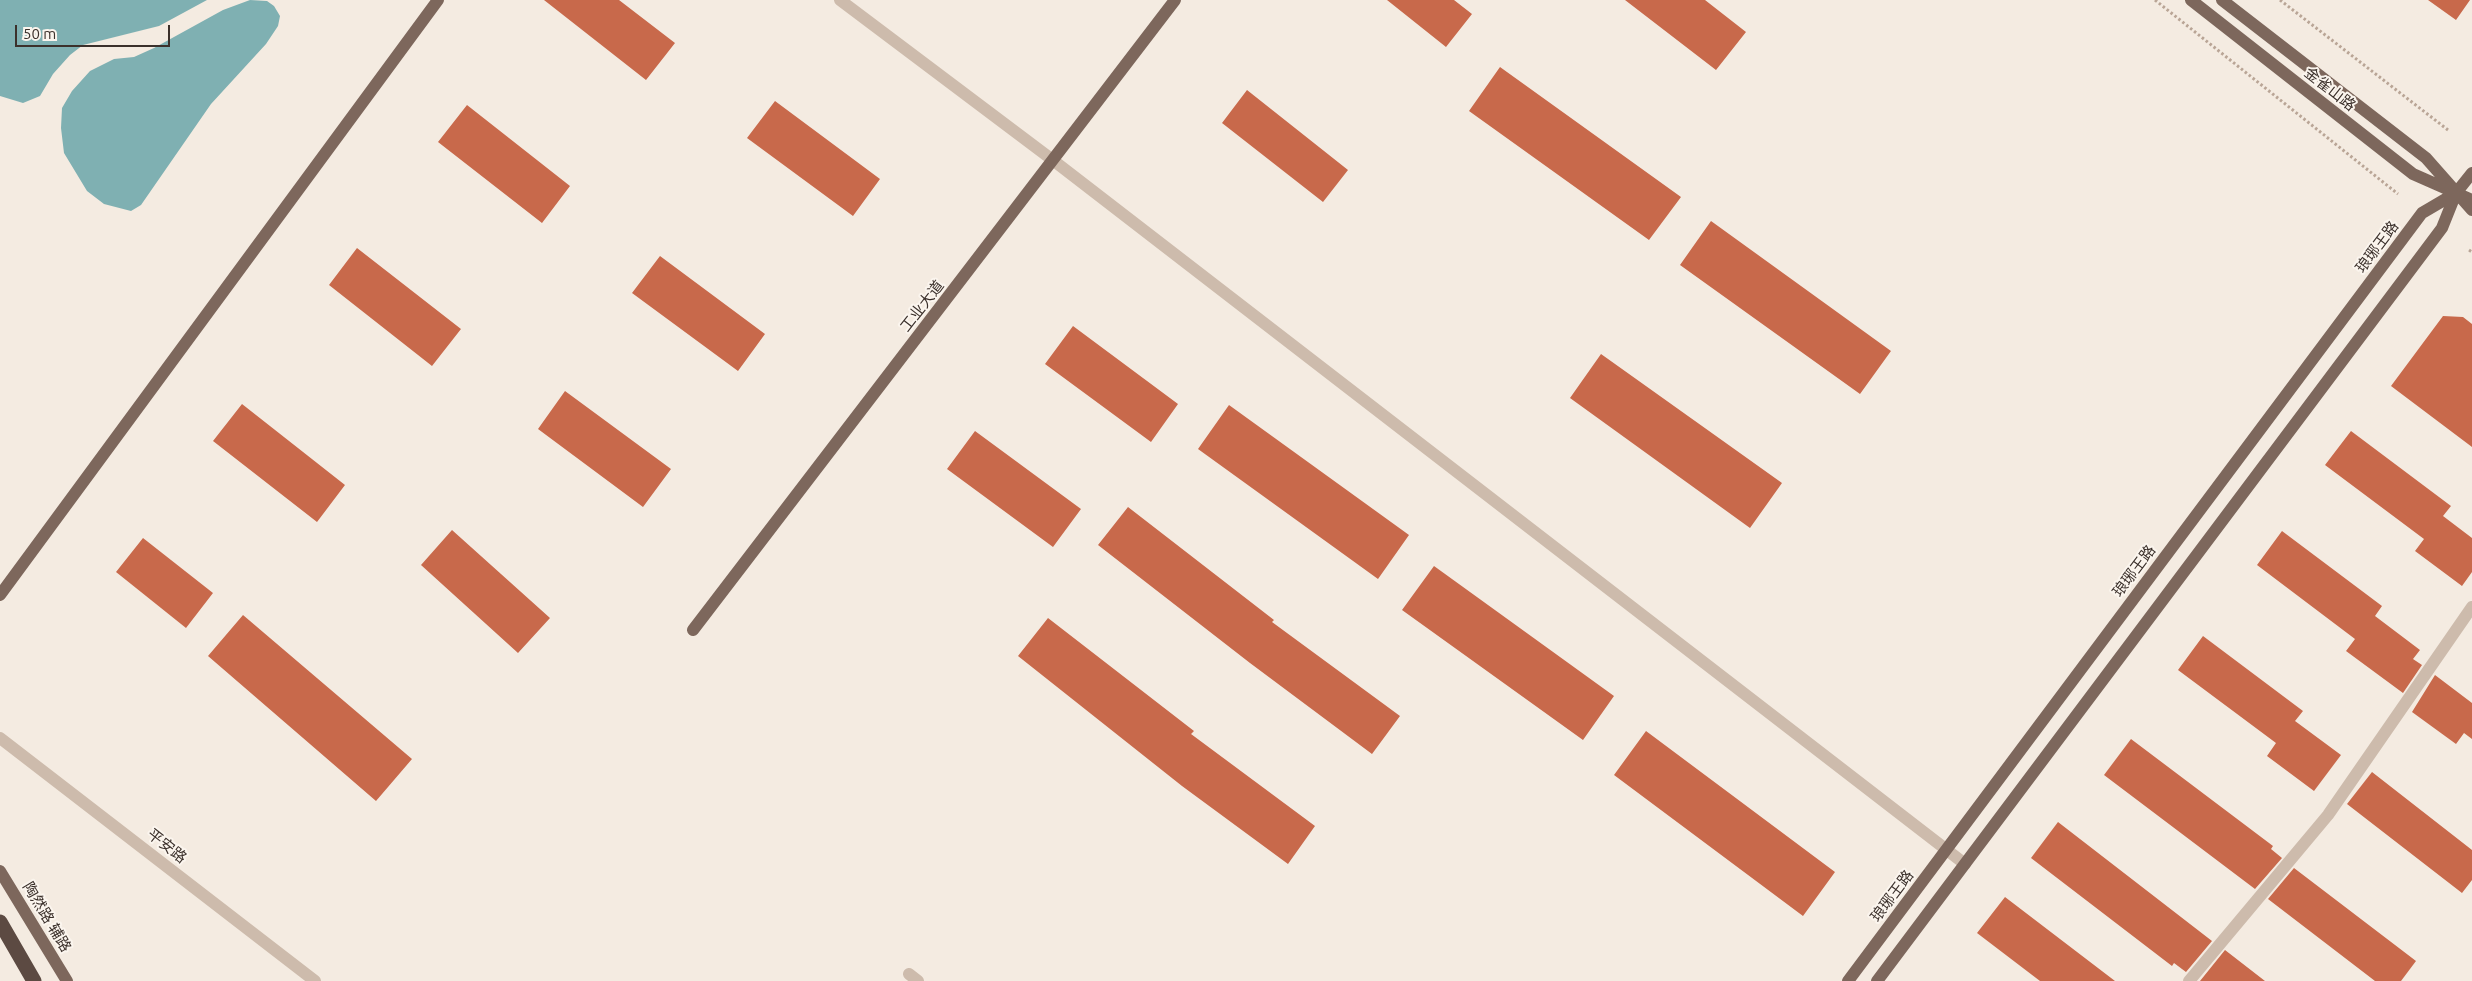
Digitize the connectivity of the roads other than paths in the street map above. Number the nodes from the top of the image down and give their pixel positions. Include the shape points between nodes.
1 (438, 0) edge
2 (840, 0) edge
3 (1175, 0) edge
4 (2191, 0) edge
5 (2222, 0) edge
6 (1054, 160) junction
7 (2472, 174) edge
8 (2456, 193) junction
9 (2472, 200) edge
10 (2472, 210) edge
11 (0, 595) edge
12 (2472, 607) edge
13 (693, 630) dead end
14 (0, 738) edge
15 (1946, 851) junction
16 (1965, 864) junction
17 (0, 871) edge
18 (0, 922) edge
19 (34, 981) edge
20 (67, 981) edge
21 (315, 981) edge
22 (1848, 981) edge
23 (1877, 981) edge
24 (2189, 981) edge

1 - 11 main road
2 - 6 street
3 - 6 main road, 工业大道
4 - 8 main road, 金雀山路 via 2413,174
5 - 8 main road, 金雀山路 via 2426,158
6 - 13 main road, 工业大道
6 - 15 street
7 - 8 main road, 琅琊王路
8 - 9 main road, 金雀山路
8 - 10 main road, 金雀山路
8 - 15 main road, 琅琊王路 via 2422,213
8 - 16 main road, 琅琊王路 via 2442,228
12 - 24 street via 2328,815
14 - 21 street, 平安路
15 - 16 street
15 - 22 main road, 琅琊王路
16 - 23 main road, 琅琊王路
17 - 20 main road, 陶然路 辅路
18 - 19 highway

